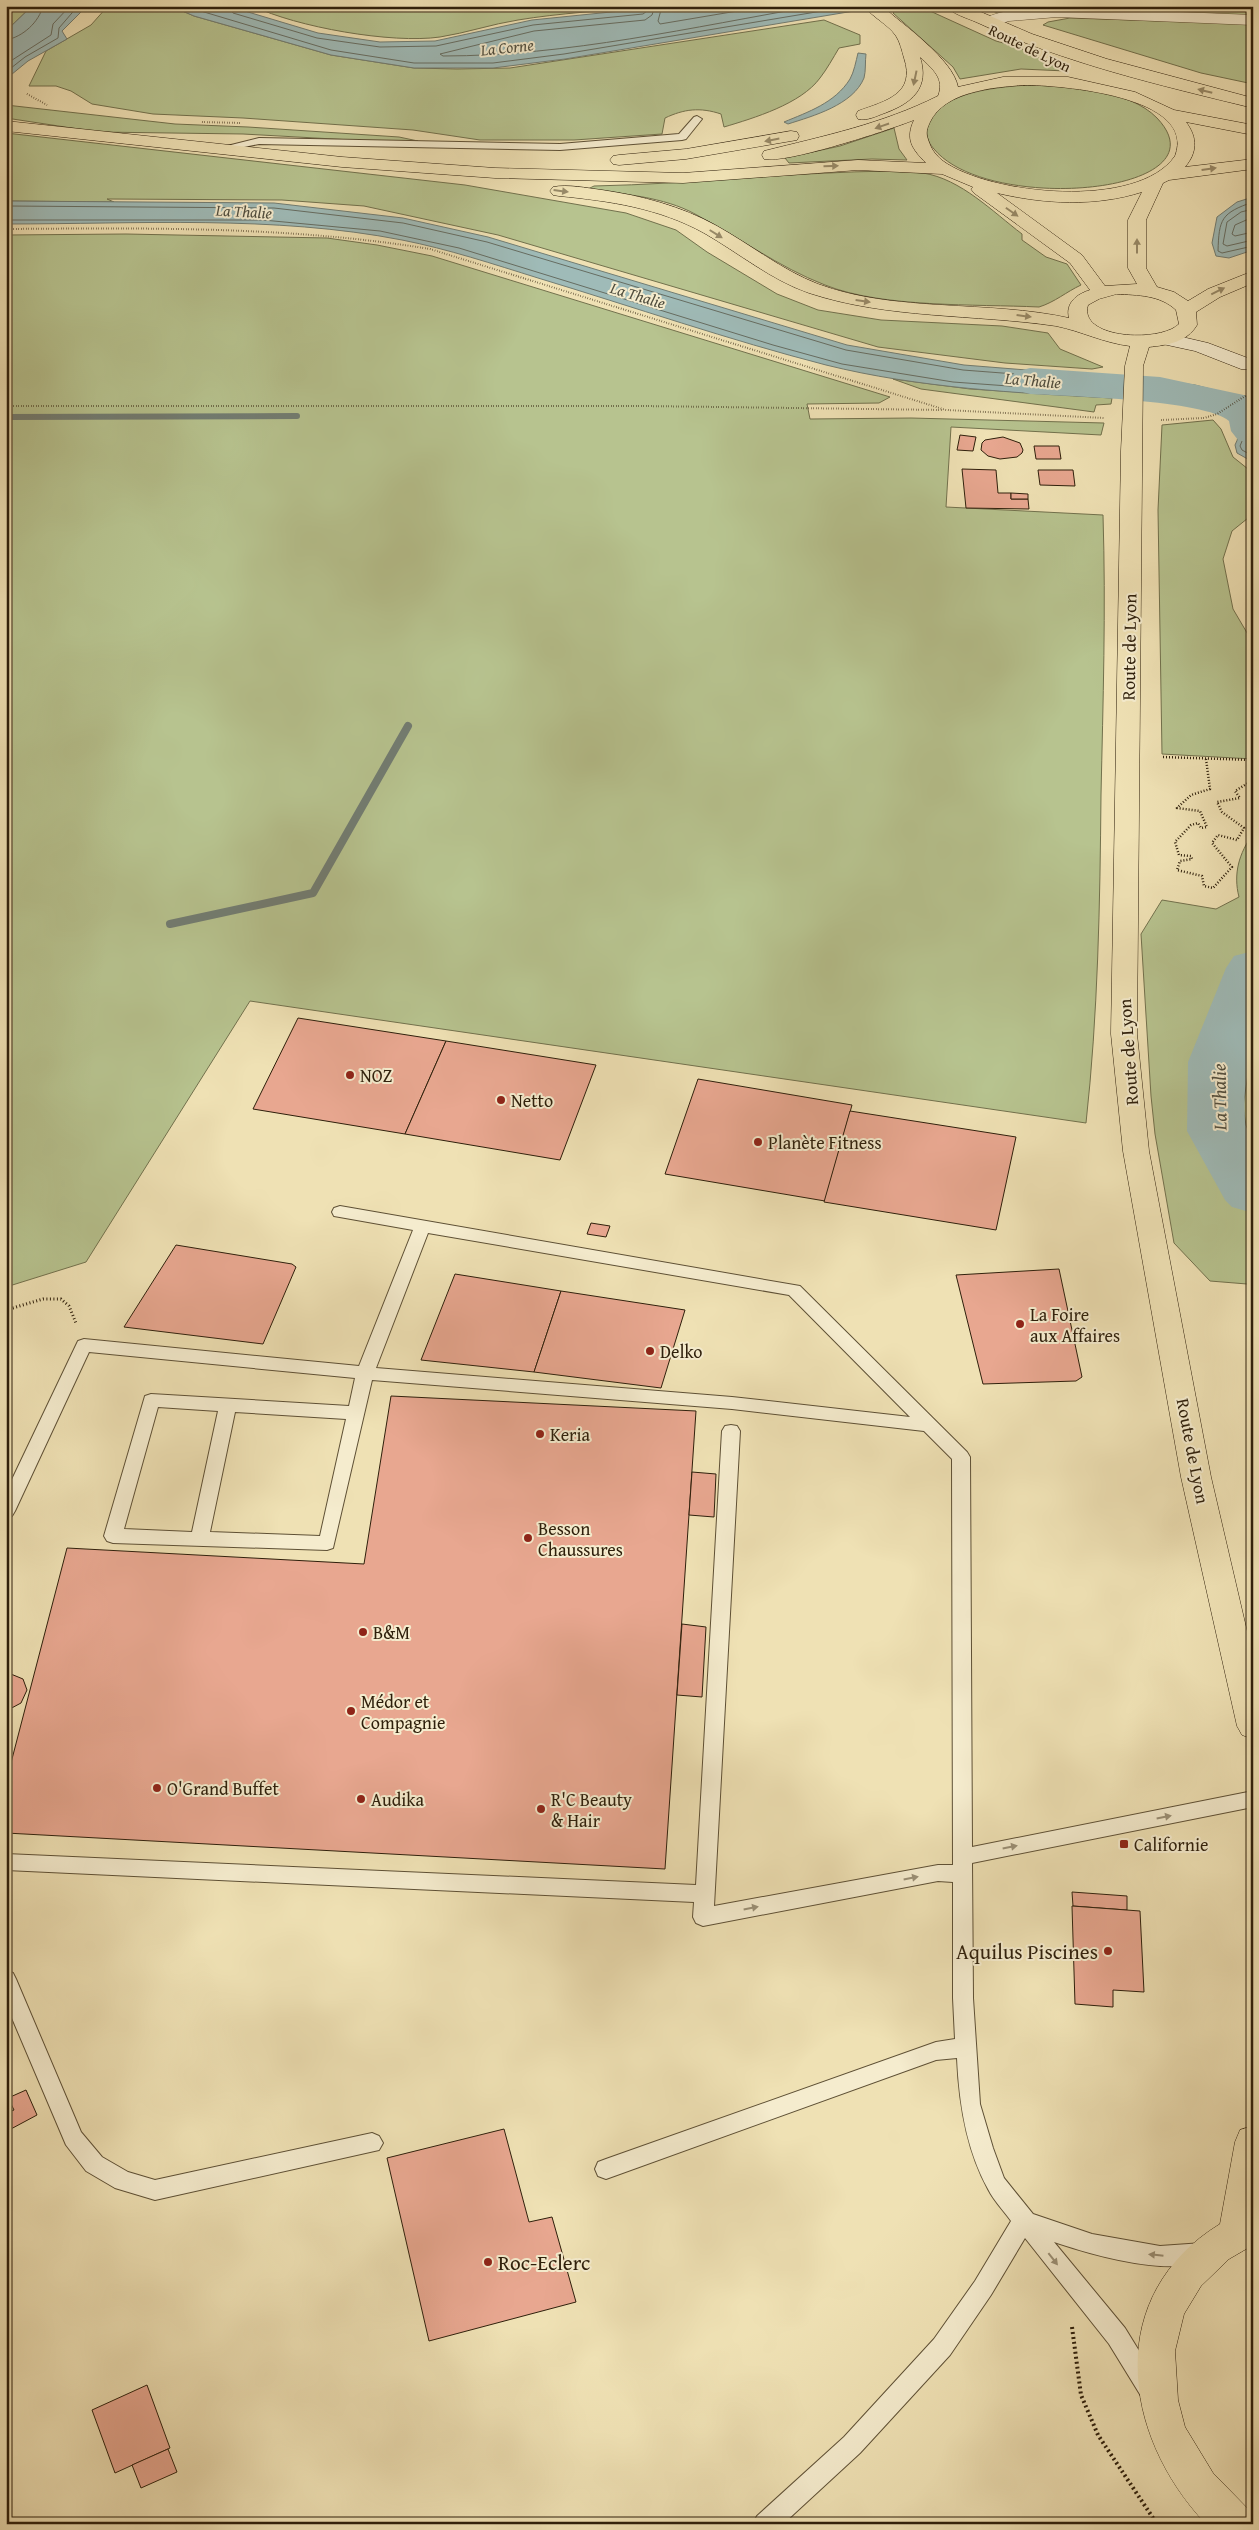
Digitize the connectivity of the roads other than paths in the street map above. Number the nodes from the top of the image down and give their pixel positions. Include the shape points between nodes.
1 (942, 6) edge
2 (954, 6) edge
3 (878, 11) edge
4 (1253, 20) edge
5 (990, 22) junction
6 (902, 32) junction
7 (1118, 91) junction
8 (945, 98) junction
9 (1253, 103) edge
10 (928, 109) junction
11 (1168, 114) junction
12 (697, 119) dead end
13 (6, 126) edge
14 (1253, 130) edge
15 (220, 149) junction
16 (263, 154) junction
17 (1253, 164) edge
18 (392, 166) junction
19 (943, 169) junction
20 (643, 175) junction
21 (1160, 178) junction
22 (974, 183) junction
23 (1253, 276) edge
24 (1150, 291) junction
25 (1102, 292) junction
26 (1188, 315) junction
27 (1087, 328) junction
28 (1165, 339) junction
29 (1121, 340) junction
30 (1141, 342) junction
31 (1250, 366) edge
32 (1134, 368) junction
33 (340, 1212) dead end
34 (423, 1226) junction
35 (365, 1373) junction
36 (228, 1405) junction
37 (356, 1414) junction
38 (928, 1425) junction
39 (731, 1431) dead end
40 (6, 1512) edge
41 (200, 1538) junction
42 (1253, 1726) edge
43 (1253, 1799) edge
44 (6, 1862) edge
45 (962, 1866) junction
46 (705, 1894) junction
47 (6, 1979) edge
48 (966, 2047) junction
49 (372, 2142) dead end
50 (1253, 2142) edge
51 (606, 2169) dead end
52 (1023, 2221) junction
53 (1245, 2230) edge
54 (1204, 2253) junction
55 (1160, 2408) junction
56 (1229, 2521) edge
57 (765, 2524) edge

1 - 7 main road, Route de Lyon
2 - 5 main road
3 - 6 main road
4 - 5 street via 1057,12 1007,16
9 -> 5 main road via 1087,58
6 - 8 main road via 948,78 950,87
6 -> 16 main road via 912,52 917,77 912,89 898,100 838,124 745,145 646,158 564,162
7 - 8 main road via 1066,82 1012,82 979,87
7 - 11 main road via 1146,101
8 - 10 main road
10 - 19 main road via 919,120 916,132 919,145
10 -> 20 main road via 856,135 799,150
11 - 14 main road
11 - 21 main road via 1187,139 1186,152 1179,164
12 - 15 lane via 682,137 560,147 259,140
13 - 15 main road
15 - 16 main road
16 - 18 main road
21 -> 17 main road
18 - 20 main road via 544,175
18 -> 27 main road via 448,178 601,196 666,210 691,219 762,264 813,289 846,298 1038,317
20 -> 19 main road via 683,178 858,165
19 - 22 main road
21 - 22 main road via 1111,193 1055,197
24 -> 21 main road via 1137,268 1137,220
22 -> 25 main road via 1076,259
26 -> 23 main road via 1214,293
24 - 25 main road
24 - 26 main road via 1178,302
25 - 27 main road via 1078,307 1080,321
26 - 28 main road via 1182,331
26 - 31 street
27 - 29 main road
28 - 30 main road
28 - 31 street via 1201,347
29 - 30 main road
29 - 32 main road, Route de Lyon
30 - 32 main road, Route de Lyon
32 - 42 main road, Route de Lyon via 1124,1034 1136,1151 1196,1477
33 - 34 lane
34 - 35 lane
34 - 38 lane via 794,1290
35 - 37 lane
35 - 38 lane via 732,1403
35 - 40 lane via 84,1345
36 - 37 lane
36 - 41 lane
36 - 41 lane via 151,1400 113,1536
37 - 41 lane via 327,1543
38 - 45 lane via 961,1457
39 - 46 lane
45 -> 43 lane
44 - 46 lane
46 -> 45 lane via 703,1918
45 - 48 lane
47 - 49 lane via 73,2138 94,2164 123,2181 155,2190
48 - 51 lane via 936,2051
48 - 52 lane via 970,2104 982,2148 996,2184
50 - 53 main road
54 -> 52 lane via 1160,2256 1092,2244
52 -> 55 lane via 1117,2336
52 - 57 lane via 983,2288 942,2347 852,2445
53 - 54 main road
54 - 55 main road via 1172,2296 1156,2349
55 - 56 main road via 1183,2465

